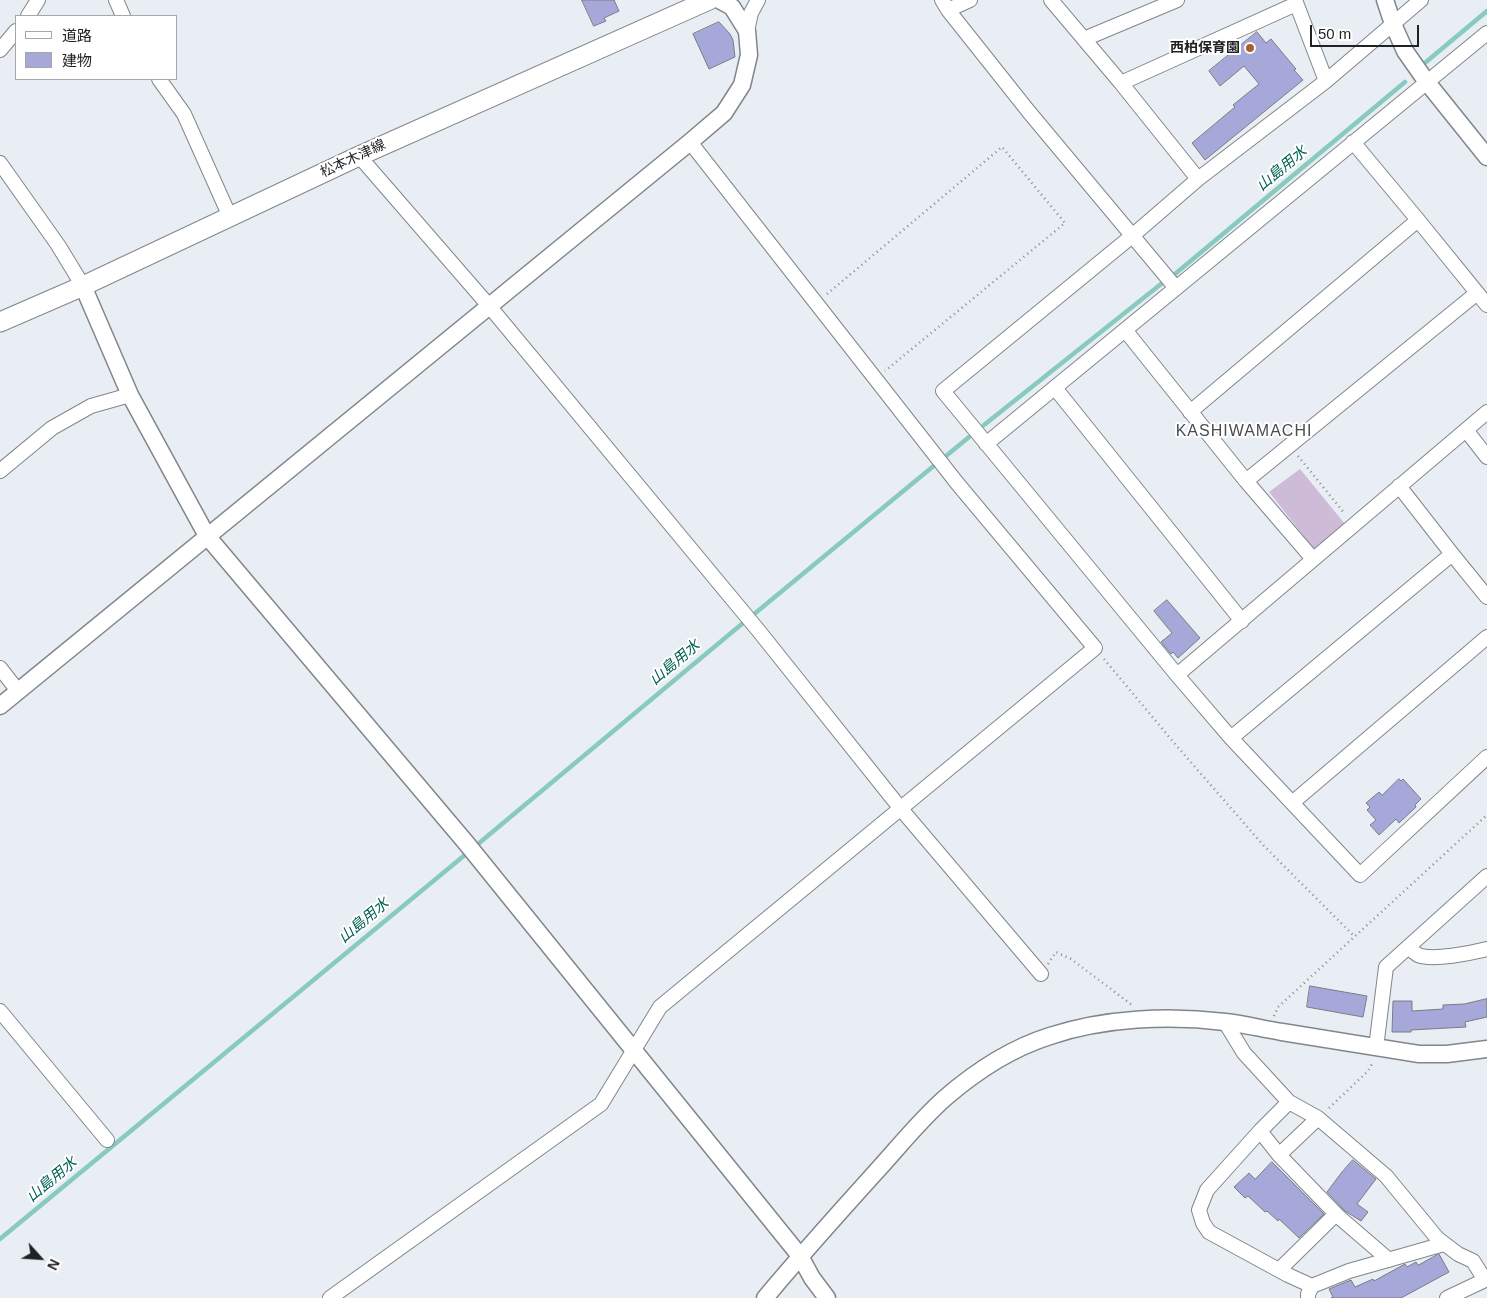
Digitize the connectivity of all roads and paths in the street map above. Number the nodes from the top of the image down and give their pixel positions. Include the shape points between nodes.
1 (38, 0) edge
2 (116, 0) edge
3 (709, 0) edge
4 (719, 0) edge
5 (758, 0) edge
6 (970, 0) edge
7 (1051, 0) edge
8 (1177, 0) edge
9 (1386, 0) edge
10 (1421, 0) edge
11 (1295, 2) edge
12 (945, 5) edge
13 (29, 15) edge
14 (123, 15) edge
15 (1393, 24) junction
16 (747, 31) junction
17 (15, 33) edge
18 (1487, 33) edge
19 (1084, 39) junction
20 (0, 50) edge
21 (160, 80) edge
22 (1326, 81) junction
23 (1426, 81) junction
24 (1121, 83) junction
25 (690, 142) junction
26 (1353, 142) junction
27 (359, 156) junction
28 (1487, 157) edge
29 (0, 163) edge
30 (1198, 179) junction
31 (230, 217) junction
32 (1418, 220) junction
33 (1132, 236) junction
34 (83, 286) junction
35 (1176, 288) junction
36 (1477, 293) junction
37 (816, 303) junction
38 (1487, 305) edge
39 (490, 307) junction
40 (0, 322) edge
41 (1125, 330) junction
42 (875, 379) junction
43 (1055, 388) junction
44 (130, 396) junction
45 (1190, 412) junction
46 (1487, 412) edge
47 (1466, 430) junction
48 (986, 444) junction
49 (1290, 446) junction
50 (1487, 457) edge
51 (0, 471) edge
52 (1246, 481) junction
53 (1399, 486) junction
54 (1354, 525) junction
55 (207, 536) junction
56 (1452, 554) junction
57 (1314, 559) junction
58 (1487, 597) edge
59 (1242, 621) junction
60 (1487, 637) edge
61 (1095, 648) junction
62 (0, 668) edge
63 (1177, 675) junction
64 (18, 690) junction
65 (0, 706) edge
66 (1231, 738) junction
67 (1487, 757) edge
68 (1292, 804) junction
69 (902, 809) junction
70 (1487, 815) edge
71 (1487, 876) edge
72 (1354, 936) junction
73 (1408, 947) junction
74 (1487, 948) edge
75 (1041, 974) joint
76 (0, 1011) edge
77 (1149, 1018) junction
78 (1225, 1022) junction
79 (1268, 1029) junction
80 (1376, 1048) junction
81 (1487, 1049) edge
82 (633, 1050) junction
83 (1289, 1102) junction
84 (1318, 1118) junction
85 (1260, 1131) junction
86 (107, 1140) dead end
87 (1279, 1156) junction
88 (1336, 1214) junction
89 (1444, 1244) junction
90 (800, 1256) junction
91 (1389, 1260) junction
92 (1279, 1270) junction
93 (1486, 1279) edge
94 (1310, 1292) edge
95 (1450, 1297) edge
96 (330, 1298) edge
97 (765, 1298) edge
98 (827, 1298) edge

1 - 13 street
2 - 14 street
3 - 27 main road, 松本木津線
4 - 16 street via 732,7
5 - 16 street
6 - 12 street
7 - 19 street
8 - 19 street
9 - 15 street
10 - 15 street
11 - 22 street
11 - 24 street
12 - 33 street
15 - 22 street
15 - 23 street via 1404,51
16 - 25 street via 750,55 742,85 724,113
17 - 20 street
18 - 23 street
19 - 24 street
21 - 31 street via 184,114
22 - 30 street
23 - 26 street
23 - 28 street
24 - 30 street
25 - 37 street
25 - 39 street
26 - 32 street
26 - 35 street
27 - 31 main road, 松本木津線
27 - 39 street
29 - 34 street
30 - 33 street
31 - 34 main road, 松本木津線
32 - 36 street
32 - 45 street
33 - 35 street
33 - 48 street via 943,391
34 - 40 main road, 松本木津線
34 - 44 street
35 - 41 street
36 - 38 street
36 - 49 street
37 - 42 street
37 - 42 path via 1002,147 1064,222
39 - 55 street
39 - 69 street
41 - 43 street
41 - 45 street
42 - 61 street
43 - 48 street
43 - 59 street
44 - 51 street via 91,406 52,428
44 - 55 street
45 - 52 street
46 - 47 street
47 - 50 street
47 - 53 street
48 - 63 street
49 - 52 street
49 - 54 path
52 - 57 street
53 - 54 street
53 - 56 street
54 - 57 street
55 - 64 street
55 - 82 street via 472,849
56 - 58 street
56 - 66 street
57 - 59 street
59 - 63 street
60 - 68 street
61 - 69 street
61 - 72 path via 1264,846
62 - 64 street
63 - 66 street
64 - 65 street
66 - 68 street
67 - 68 street via 1360,875
69 - 75 street
69 - 82 street via 660,1007
70 - 72 path
71 - 73 street
72 - 79 path via 1278,1007
73 - 74 street via 1418,955 1432,956
73 - 80 street via 1386,967
75 - 77 path via 1056,952 1071,959
76 - 86 street
77 - 78 street
77 - 90 street via 1092,1025 1050,1036 994,1062 945,1098
78 - 79 street
78 - 83 street via 1244,1053
79 - 80 street
80 - 81 street via 1419,1054
80 - 84 path via 1368,1071
82 - 90 street
82 - 96 street via 601,1104
83 - 84 street
83 - 85 street
84 - 87 street
84 - 89 street via 1386,1176
85 - 87 street
85 - 92 street via 1207,1190 1199,1210 1202,1223 1209,1232
87 - 88 street
88 - 91 street
88 - 92 street
89 - 91 street
89 - 93 street via 1473,1261
90 - 97 street
90 - 98 street
91 - 94 street via 1349,1271
92 - 94 street
93 - 95 street

